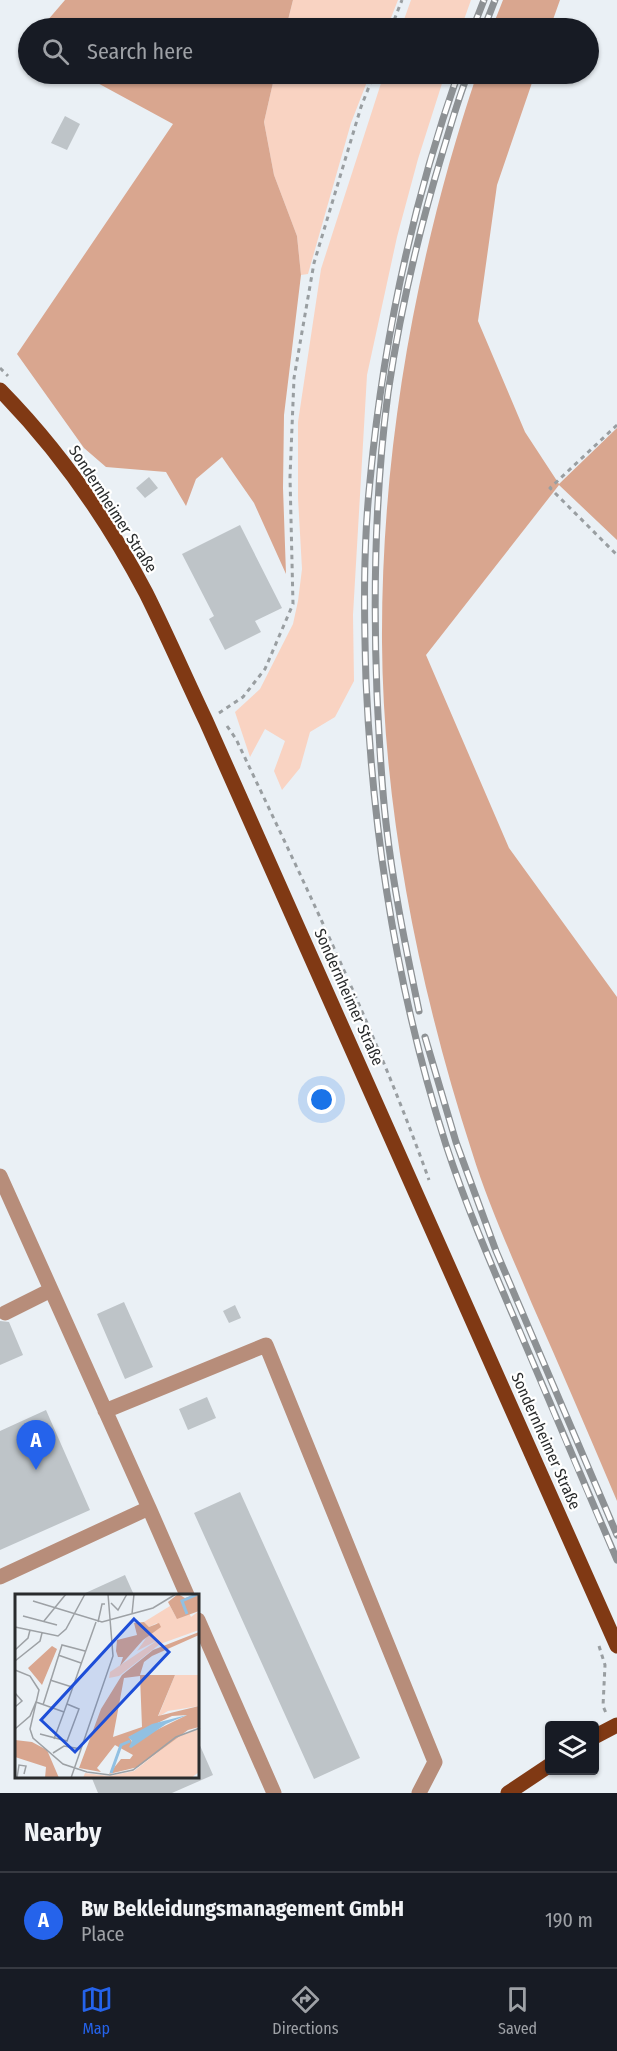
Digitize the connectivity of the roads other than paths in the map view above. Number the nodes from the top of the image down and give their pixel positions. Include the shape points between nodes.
1 (0, 390) edge
2 (0, 1176) edge
3 (6, 1207) edge
4 (51, 1290) junction
5 (5, 1313) dead end
6 (105, 1411) junction
7 (149, 1508) junction
8 (0, 1577) edge
9 (187, 1594) edge
10 (200, 1625) edge
11 (617, 1646) edge
12 (614, 1727) edge
13 (599, 1734) edge
14 (545, 1768) edge
15 (274, 1793) edge
16 (419, 1793) edge
17 (508, 1793) edge

1 - 11 main road, Sondernheimer Straße via 82,489 146,593
2 - 3 lane
3 - 4 lane
4 - 5 lane
4 - 6 lane
6 - 7 lane
6 - 16 lane via 266,1345 435,1762
7 - 8 lane
7 - 9 lane
10 - 15 lane
12 - 13 main road
14 - 17 main road

